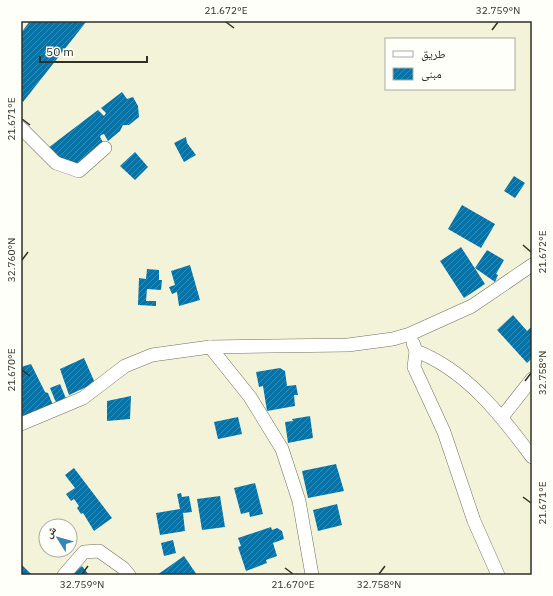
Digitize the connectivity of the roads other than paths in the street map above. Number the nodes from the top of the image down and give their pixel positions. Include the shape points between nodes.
1 (21, 128) edge
2 (105, 148) dead end
3 (532, 265) edge
4 (410, 334) junction
5 (210, 347) junction
6 (416, 350) junction
7 (532, 379) edge
8 (502, 417) junction
9 (21, 424) edge
10 (532, 457) edge
11 (64, 575) edge
12 (129, 575) edge
13 (312, 575) edge
14 (498, 575) edge

1 - 2 street via 56,163 80,171
3 - 4 street via 472,306
4 - 5 street via 394,339 348,345
4 - 6 street
5 - 9 street via 152,355 125,366 82,398
5 - 13 street via 250,397 282,449 298,501
6 - 8 street via 435,358 476,391
6 - 14 street via 414,367 444,432 474,521
7 - 8 street
8 - 10 street
11 - 12 street via 84,552 99,551

